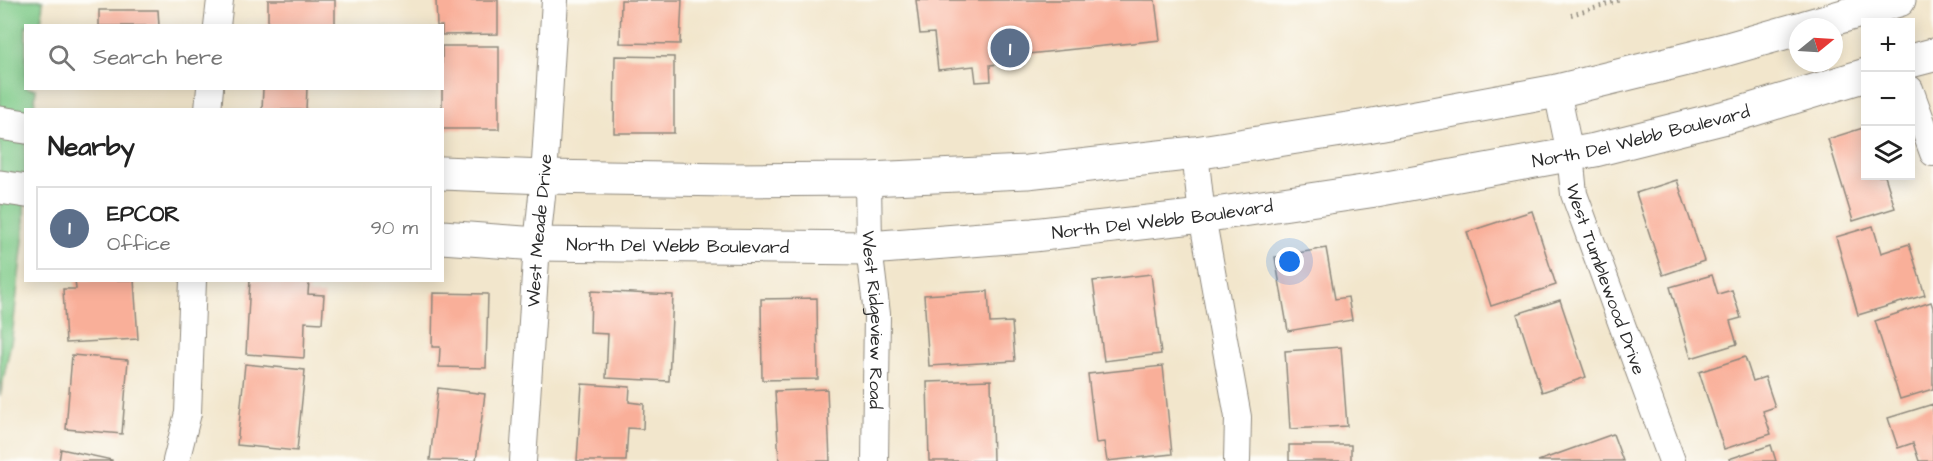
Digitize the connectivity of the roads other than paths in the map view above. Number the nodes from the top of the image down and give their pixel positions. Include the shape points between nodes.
1 (220, 0) edge
2 (555, 0) edge
3 (1891, 9) edge
4 (1843, 19) edge
5 (217, 24) edge
6 (1789, 32) edge
7 (1933, 55) edge
8 (1915, 60) edge
9 (1861, 77) edge
10 (210, 90) edge
11 (1557, 91) junction
12 (1915, 101) edge
13 (208, 108) edge
14 (0, 123) edge
15 (24, 127) edge
16 (1195, 153) junction
17 (1933, 153) edge
18 (1570, 154) junction
19 (444, 172) edge
20 (544, 177) junction
21 (868, 179) junction
22 (0, 187) edge
23 (24, 191) edge
24 (1202, 216) junction
25 (444, 237) edge
26 (537, 243) junction
27 (869, 248) junction
28 (193, 282) edge
29 (176, 461) edge
30 (523, 461) edge
31 (875, 461) edge
32 (1237, 461) edge
33 (1672, 461) edge

1 - 5 street
2 - 20 street, West Meade Drive
3 - 4 street
6 - 11 street
7 - 8 street
9 - 18 street, North Del Webb Boulevard via 1738,114
10 - 13 street
11 - 16 street
11 - 18 street, West Tumblewood Drive
12 - 17 street
14 - 15 street
16 - 21 street via 1026,172
16 - 24 street
18 - 24 street, North Del Webb Boulevard via 1376,190
18 - 33 street, West Tumblewood Drive via 1574,194
19 - 20 street
20 - 21 street
20 - 26 street, West Meade Drive
21 - 27 street, West Ridgeview Road
22 - 23 street
24 - 27 street, North Del Webb Boulevard
24 - 32 street via 1238,417
25 - 26 street, North Del Webb Boulevard
26 - 27 street, North Del Webb Boulevard
26 - 30 street, West Meade Drive
27 - 31 street, West Ridgeview Road via 877,314
28 - 29 street via 188,413

